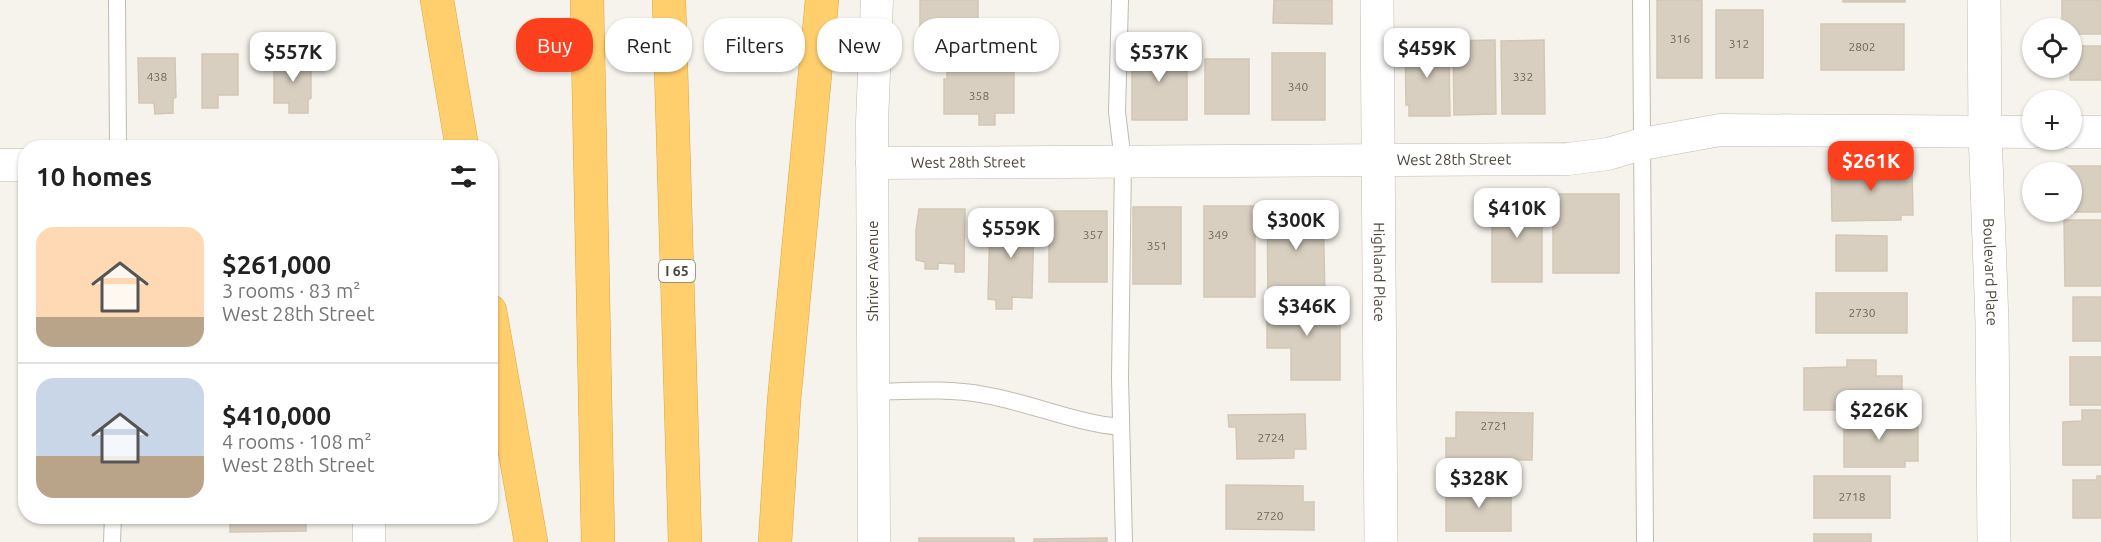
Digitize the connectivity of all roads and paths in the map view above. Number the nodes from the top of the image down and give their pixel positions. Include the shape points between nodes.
1 (117, 0) edge
2 (437, 0) edge
3 (587, 0) edge
4 (669, 0) edge
5 (822, 0) edge
6 (877, 0) edge
7 (1120, 0) edge
8 (1377, 0) edge
9 (1641, 0) edge
10 (1984, 0) edge
11 (1985, 132) junction
12 (2022, 132) edge
13 (2082, 132) edge
14 (2101, 132) edge
15 (118, 140) edge
16 (461, 140) edge
17 (1642, 144) junction
18 (1377, 160) junction
19 (1123, 161) junction
20 (872, 162) junction
21 (0, 165) edge
22 (18, 165) edge
23 (498, 356) edge
24 (873, 392) junction
25 (1121, 427) junction
26 (113, 524) edge
27 (369, 524) edge
28 (112, 542) edge
29 (369, 542) edge
30 (531, 542) edge
31 (598, 542) edge
32 (685, 542) edge
33 (775, 542) edge
34 (874, 542) edge
35 (1124, 542) edge
36 (1381, 542) edge
37 (1645, 542) edge
38 (1994, 542) edge

1 - 15 lane
2 - 16 highway
3 - 31 highway
4 - 32 highway, I 65
5 - 33 highway via 784,401
6 - 20 street, Shriver Avenue
7 - 19 lane via 1117,111
8 - 18 street, Highland Place
9 - 17 lane
10 - 11 street, Boulevard Place
11 - 12 street, West 28th Street
11 - 17 street, West 28th Street via 1720,130
11 - 38 street, Boulevard Place
13 - 14 street
17 - 18 street, West 28th Street via 1608,154 1568,159
17 - 37 lane
18 - 19 street, West 28th Street
18 - 36 street, Highland Place
19 - 20 street, West 28th Street
19 - 25 lane
20 - 24 street, Shriver Avenue
21 - 22 street
23 - 30 highway
24 - 25 lane via 931,390 984,395 1099,425
24 - 34 street, Shriver Avenue
25 - 35 lane
26 - 28 lane
27 - 29 street

